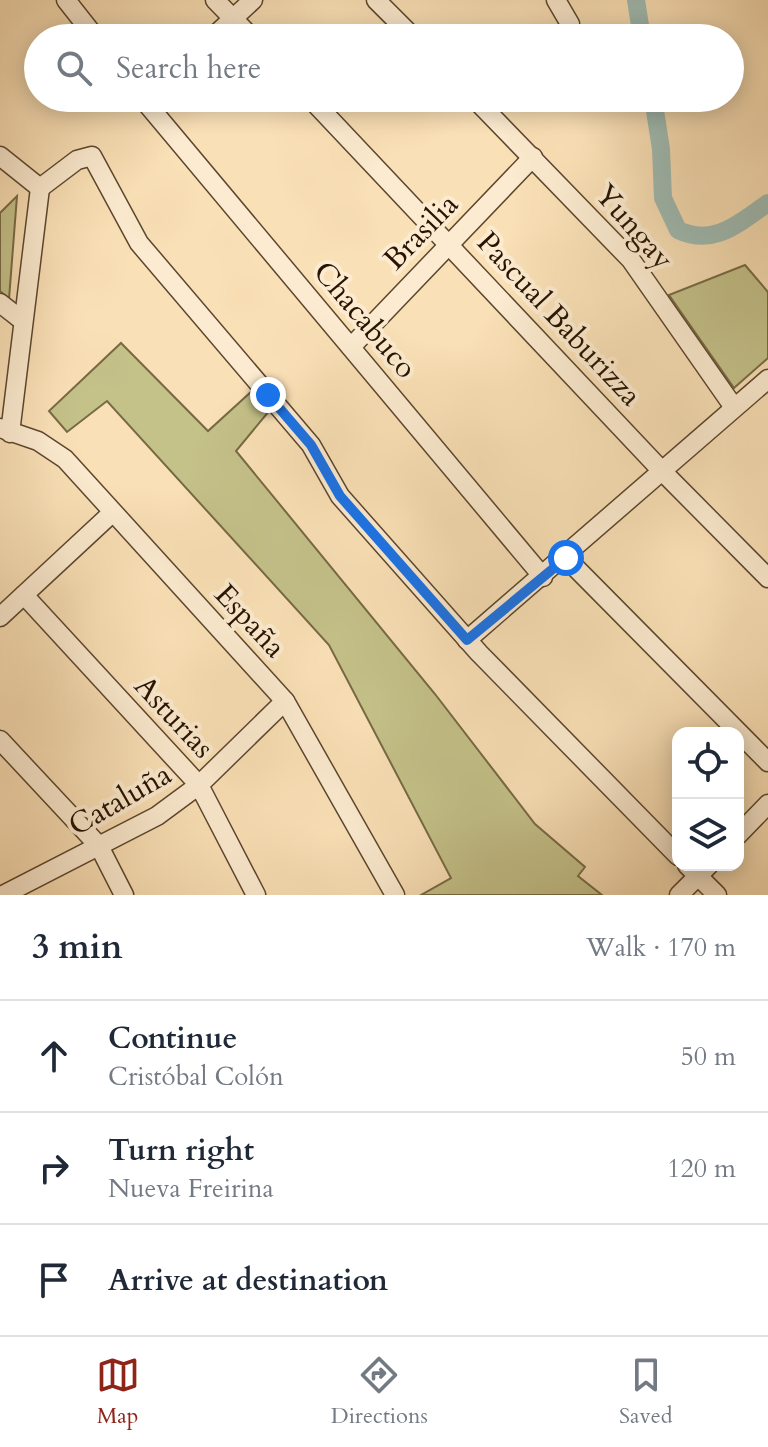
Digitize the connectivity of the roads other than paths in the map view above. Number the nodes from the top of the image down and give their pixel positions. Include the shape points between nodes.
1 (66, 0) edge
2 (215, 0) edge
3 (253, 0) edge
4 (376, 0) edge
5 (556, 0) edge
6 (233, 18) junction
7 (85, 24) edge
8 (227, 24) edge
9 (239, 24) edge
10 (400, 24) edge
11 (570, 24) dead end
12 (156, 112) edge
13 (324, 112) edge
14 (488, 112) edge
15 (0, 156) edge
16 (533, 157) junction
17 (40, 188) junction
18 (450, 242) junction
19 (0, 303) edge
20 (23, 321) junction
21 (351, 347) junction
22 (768, 379) edge
23 (733, 406) junction
24 (3, 433) edge
25 (661, 470) junction
26 (112, 513) junction
27 (566, 558) junction
28 (543, 577) junction
29 (768, 578) edge
30 (24, 595) junction
31 (0, 617) edge
32 (467, 640) junction
33 (285, 701) junction
34 (0, 740) edge
35 (768, 762) edge
36 (199, 785) junction
37 (768, 804) edge
38 (744, 829) edge
39 (99, 846) junction
40 (672, 850) edge
41 (697, 871) edge
42 (699, 871) edge
43 (3, 895) edge
44 (124, 895) edge
45 (256, 895) edge
46 (395, 895) edge
47 (679, 895) edge
48 (717, 895) edge

1 - 7 street
2 - 6 street
3 - 6 street
4 - 10 street
5 - 11 street
6 - 8 street
6 - 9 street
12 - 21 street, Chacabuco
13 - 18 street, Pascual Baburizza
14 - 16 street, Yungay
15 - 17 street
16 - 18 street, Brasilia
16 - 23 street, Yungay via 631,260
17 - 20 street
17 - 32 street via 77,160 92,156 139,243 311,445 340,496
18 - 21 street, Brasilia
18 - 25 street, Pascual Baburizza
19 - 20 street
20 - 24 street
21 - 28 street, Chacabuco
22 - 23 street
23 - 25 street
24 - 26 street, España via 38,441 65,459
25 - 27 street
25 - 29 street, Pascual Baburizza
26 - 30 street
26 - 33 street, España
27 - 28 street
27 - 35 street
28 - 32 street
30 - 31 street
30 - 36 street, Asturias
32 - 40 street
33 - 36 street, Cataluña
33 - 46 street, España
34 - 39 street
36 - 39 street, Cataluña via 157,816
36 - 45 street, Asturias
37 - 38 street
39 - 43 street, Cataluña
39 - 44 street
41 - 47 street
42 - 48 street

